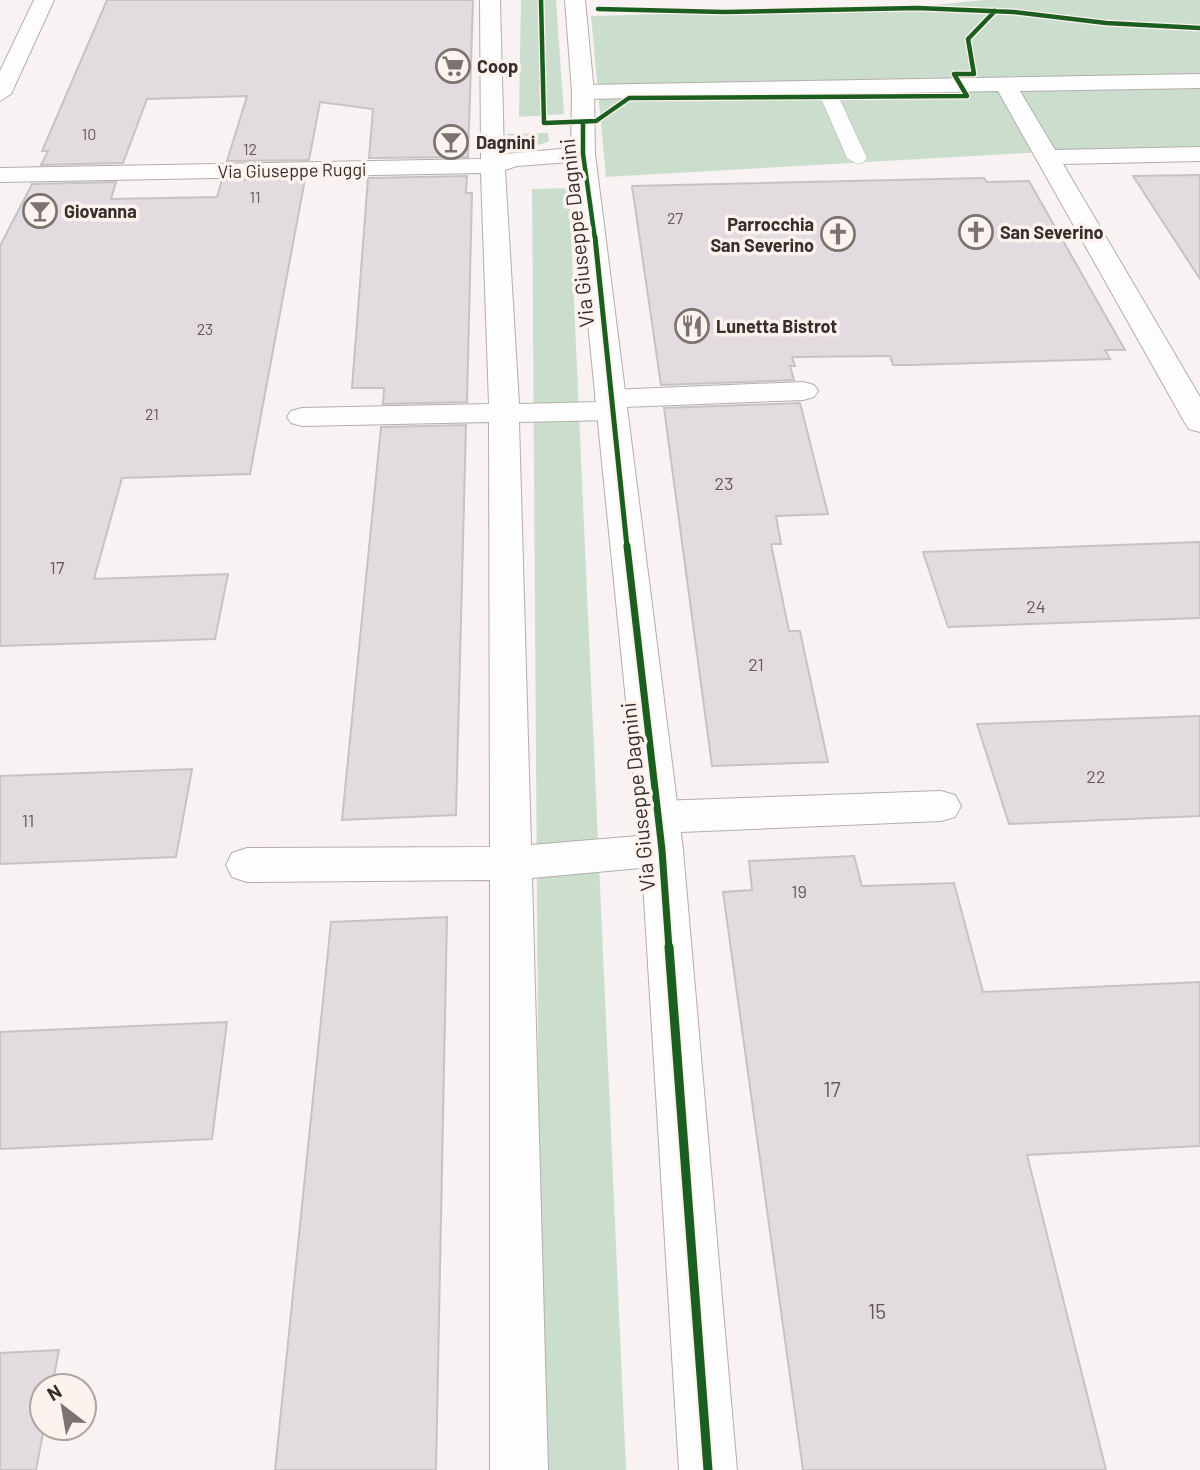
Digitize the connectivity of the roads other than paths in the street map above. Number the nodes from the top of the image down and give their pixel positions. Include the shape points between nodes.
1 (44, 0) edge
2 (490, 0) edge
3 (575, 0) edge
4 (1200, 81) edge
5 (1006, 85) junction
6 (826, 89) junction
7 (583, 92) junction
8 (0, 94) edge
9 (1200, 154) edge
10 (583, 155) junction
11 (1046, 157) junction
12 (858, 158) dead end
13 (493, 166) junction
14 (0, 175) edge
15 (803, 391) dead end
16 (610, 405) junction
17 (503, 411) junction
18 (302, 417) dead end
19 (1200, 423) edge
20 (941, 806) dead end
21 (660, 834) junction
22 (512, 863) junction
23 (247, 865) dead end
24 (519, 1470) edge
25 (708, 1470) edge

1 - 8 street
2 - 13 street
3 - 7 street, Via Giuseppe Dagnini
4 - 5 street
5 - 6 street
5 - 11 street
6 - 7 street
6 - 12 lane
7 - 10 street, Via Giuseppe Dagnini
9 - 11 street
10 - 13 street, Via Giuseppe Ruggi via 514,159
10 - 16 street, Via Giuseppe Dagnini
11 - 19 street
13 - 14 street, Via Giuseppe Ruggi
13 - 17 street
15 - 16 street
16 - 17 street
16 - 21 street, Via Giuseppe Dagnini
17 - 18 street
17 - 22 street
20 - 21 street, Via Giuseppe Dagnini
21 - 22 street, Via Giuseppe Dagnini
21 - 25 street, Via Giuseppe Dagnini
22 - 23 street, Via Giuseppe Dagnini
22 - 24 street

